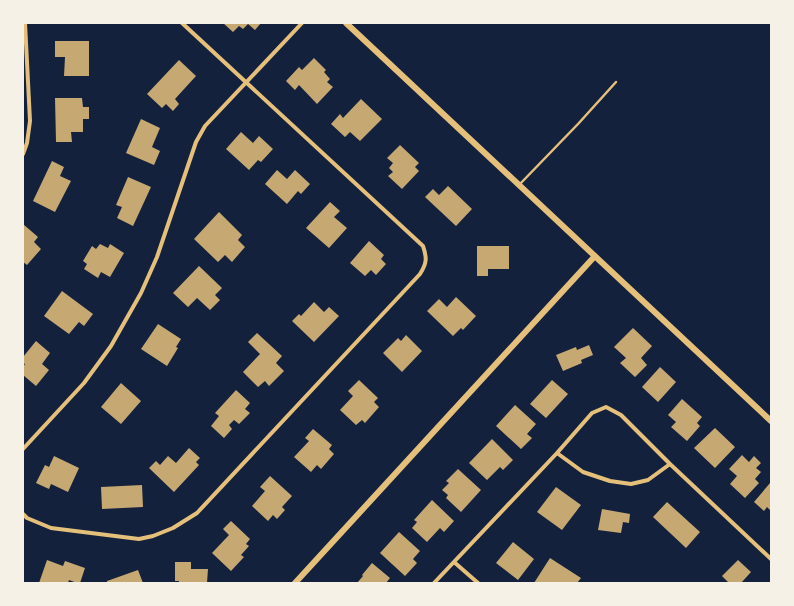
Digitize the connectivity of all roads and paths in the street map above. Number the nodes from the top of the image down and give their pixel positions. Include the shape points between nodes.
1 (25, 23) edge
2 (182, 23) edge
3 (302, 23) edge
4 (346, 23) edge
5 (247, 82) junction
6 (616, 82) dead end
7 (23, 154) edge
8 (519, 185) junction
9 (595, 256) junction
10 (771, 421) edge
11 (23, 449) edge
12 (557, 453) junction
13 (670, 464) junction
14 (23, 514) edge
15 (771, 559) edge
16 (454, 562) junction
17 (295, 583) edge
18 (434, 583) edge
19 (478, 583) edge

1 - 7 street via 30,121
2 - 5 street
3 - 5 street
4 - 8 street
5 - 11 street via 205,126 196,142 157,257 141,294 111,346 84,383
5 - 14 street via 423,246 425,266 197,513 173,528 138,539 51,528
6 - 8 lane
8 - 9 street
9 - 10 street
9 - 17 street
12 - 13 street via 583,472 610,481 631,484 648,480
12 - 13 street via 592,413 606,407 621,415
12 - 16 street
13 - 15 street
16 - 18 street
16 - 19 street

